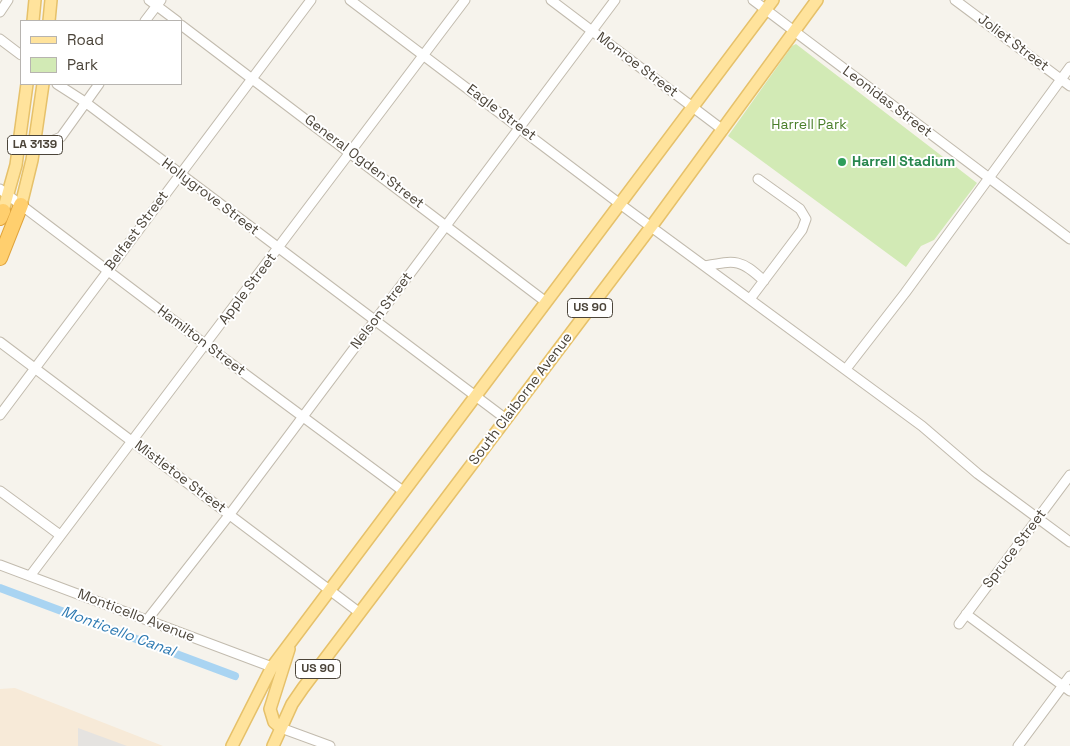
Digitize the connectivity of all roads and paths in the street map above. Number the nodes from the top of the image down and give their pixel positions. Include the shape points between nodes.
1 (8, 0) edge
2 (35, 0) edge
3 (51, 0) edge
4 (148, 0) edge
5 (311, 0) edge
6 (350, 0) edge
7 (465, 0) edge
8 (551, 0) edge
9 (615, 0) edge
10 (753, 0) edge
11 (817, 0) edge
12 (955, 0) edge
13 (159, 3) edge
14 (769, 5) edge
15 (0, 12) edge
16 (33, 20) edge
17 (49, 20) edge
18 (146, 20) edge
19 (176, 20) edge
20 (182, 25) edge
21 (592, 31) junction
22 (794, 31) junction
23 (0, 39) edge
24 (20, 54) edge
25 (424, 56) junction
26 (1070, 67) edge
27 (253, 78) junction
28 (1061, 79) junction
29 (27, 85) edge
30 (43, 85) edge
31 (59, 85) edge
32 (98, 85) edge
33 (1070, 86) edge
34 (85, 102) junction
35 (693, 107) junction
36 (520, 127) junction
37 (723, 130) junction
38 (35, 143) junction
39 (351, 152) junction
40 (180, 174) junction
41 (988, 178) junction
42 (758, 179) dead end
43 (4, 192) edge
44 (620, 204) junction
45 (21, 205) junction
46 (1, 214) edge
47 (447, 225) junction
48 (650, 227) junction
49 (1070, 239) edge
50 (278, 248) junction
51 (0, 258) edge
52 (706, 266) junction
53 (108, 271) junction
54 (764, 281) junction
55 (750, 299) junction
56 (546, 302) junction
57 (374, 321) junction
58 (0, 342) edge
59 (206, 345) junction
60 (36, 367) junction
61 (846, 369) junction
62 (475, 396) junction
63 (0, 415) edge
64 (302, 417) junction
65 (506, 419) junction
66 (133, 442) junction
67 (1070, 475) edge
68 (0, 491) edge
69 (403, 491) junction
70 (230, 514) junction
71 (1038, 518) junction
72 (60, 535) junction
73 (1070, 542) edge
74 (0, 565) edge
75 (30, 576) junction
76 (331, 589) junction
77 (360, 613) junction
78 (966, 614) junction
79 (147, 620) junction
80 (959, 624) dead end
81 (292, 642) junction
82 (272, 668) junction
83 (1070, 676) edge
84 (1066, 689) edge
85 (281, 728) junction
86 (232, 746) edge
87 (273, 746) edge
88 (330, 746) edge
89 (1018, 746) edge

1 - 15 street
2 - 16 main road
3 - 17 main road
4 - 13 street
5 - 27 street, Belfast Street
6 - 25 street, Eagle Street
7 - 25 street, Apple Street
8 - 21 street, Monroe Street
9 - 21 street, Nelson Street
10 - 14 street, Leonidas Street
11 - 22 main road, South Claiborne Avenue / US 90
12 - 28 street, Joliet Street
13 - 18 street
13 - 19 street
14 - 22 street, Leonidas Street
14 - 35 main road, US 90
20 - 27 street, General Ogden Street
21 - 35 street, Monroe Street
21 - 36 street, Nelson Street
22 - 37 main road, South Claiborne Avenue / US 90
22 - 41 street, Leonidas Street
23 - 24 street
25 - 36 street, Eagle Street
25 - 39 street, Apple Street
26 - 28 street
27 - 39 street, General Ogden Street
27 - 40 street, Belfast Street
28 - 33 street, Joliet Street
28 - 41 street
29 - 43 main road, LA 3139 via 22,132
30 - 38 main road, LA 3139
31 - 34 street, Hollygrove Street
32 - 34 street
34 - 38 street via 61,137
34 - 40 street, Hollygrove Street
35 - 37 street, Monroe Street
35 - 44 main road, US 90
36 - 44 street, Eagle Street
36 - 47 street, Nelson Street
37 - 48 main road, South Claiborne Avenue / US 90
38 - 45 main road, LA 3139
39 - 47 street, General Ogden Street
39 - 50 street, Apple Street
40 - 50 street, Hollygrove Street
40 - 53 street, Belfast Street
41 - 49 street, Leonidas Street
41 - 61 street
42 - 54 street via 800,210 806,219 802,230
43 - 45 street, Hamilton Street
43 - 46 main road, LA 3139
44 - 48 street, Eagle Street
44 - 56 main road, US 90
45 - 51 highway, LA 3139
45 - 53 street, Hamilton Street
47 - 56 street, General Ogden Street
47 - 57 street, Nelson Street
48 - 52 street, Eagle Street
48 - 65 main road, South Claiborne Avenue / US 90
50 - 57 street, Hollygrove Street
50 - 59 street, Apple Street
52 - 54 street via 740,262
52 - 55 street, Eagle Street
53 - 59 street, Hamilton Street
53 - 60 street, Belfast Street
54 - 55 street
55 - 61 street, Eagle Street
56 - 62 main road, US 90
57 - 62 street, Hollygrove Street
57 - 64 street, Nelson Street
58 - 60 street, Mistletoe Street
59 - 64 street, Hamilton Street
59 - 66 street, Apple Street
60 - 63 street, Belfast Street
60 - 66 street, Mistletoe Street
61 - 71 street, Eagle Street
62 - 65 street, Hollygrove Street
62 - 69 main road, US 90
64 - 69 street, Hamilton Street
64 - 70 street, Nelson Street
65 - 77 main road, South Claiborne Avenue / US 90
66 - 70 street, Mistletoe Street
66 - 72 street, Apple Street
67 - 71 street, Spruce Street
68 - 72 street
69 - 76 main road, US 90
70 - 76 street, Mistletoe Street
70 - 79 street, Nelson Street
71 - 73 street
71 - 78 street, Spruce Street
72 - 75 street, Apple Street
74 - 75 street, Monticello Avenue
75 - 79 street, Monticello Avenue
76 - 77 street, Mistletoe Street
76 - 81 main road, US 90
77 - 85 main road, South Claiborne Avenue / US 90 via 303,688
78 - 80 street, Spruce Street
78 - 84 street
79 - 82 street, Monticello Avenue
81 - 82 main road, US 90
81 - 85 main road via 270,709 274,722
82 - 86 main road, US 90
83 - 84 street
84 - 89 street
85 - 87 main road, US 90
85 - 88 street

